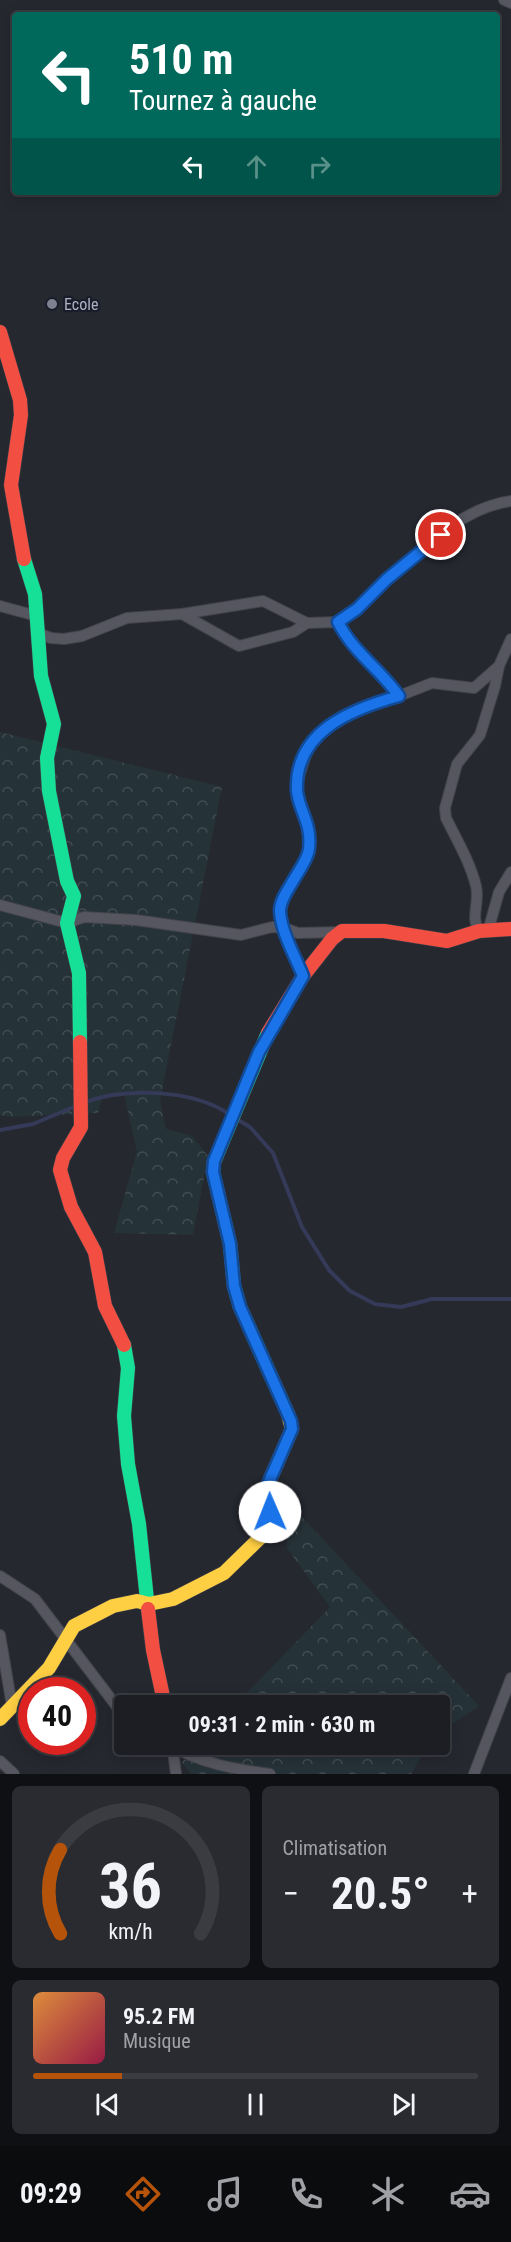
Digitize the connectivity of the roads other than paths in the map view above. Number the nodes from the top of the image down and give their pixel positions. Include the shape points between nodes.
1 (504, 0) edge
2 (511, 3) edge
3 (0, 332) edge
4 (511, 501) edge
5 (0, 606) edge
6 (182, 614) junction
7 (37, 616) junction
8 (307, 622) junction
9 (338, 622) junction
10 (40, 634) junction
11 (511, 639) edge
12 (499, 666) junction
13 (399, 696) junction
14 (511, 872) edge
15 (0, 905) edge
16 (67, 922) junction
17 (284, 928) junction
18 (511, 929) edge
19 (483, 931) junction
20 (342, 932) junction
21 (303, 976) junction
22 (0, 1576) edge
23 (149, 1604) junction
24 (0, 1635) edge
25 (66, 1640) junction
26 (511, 1678) edge
27 (163, 1695) edge
28 (114, 1703) edge
29 (12, 1706) junction
30 (0, 1719) edge
31 (173, 1755) edge
32 (192, 1755) edge
33 (0, 1761) edge
34 (14, 1774) edge
35 (176, 1774) edge
36 (270, 1774) edge
37 (474, 1774) edge

1 - 2 street
3 - 7 street via 20,400 10,485
4 - 9 street via 480,510 454,524
5 - 7 street
6 - 8 street via 263,601
6 - 8 street via 239,646 293,632
6 - 10 street via 128,618 64,639
7 - 10 street
8 - 9 street
9 - 13 street via 350,645 387,678
10 - 16 street via 41,676 54,724 47,758 49,791 67,881 74,896
11 - 12 street
12 - 13 street via 474,688 432,683
12 - 19 street via 480,735 457,764 446,808 446,818 476,886 479,904 474,917
13 - 17 street via 335,720 311,743 297,787 306,815 309,851 283,898 280,910
14 - 19 street
15 - 16 street
16 - 17 street via 84,917 136,920 241,935 257,929
16 - 23 street via 79,973 81,1127 60,1170 70,1207 95,1252 105,1306 124,1343 128,1368 124,1416 128,1464
17 - 20 street via 298,933
17 - 21 street
18 - 19 street
19 - 20 street via 447,941 384,931
20 - 21 street
21 - 23 street via 259,1052 216,1152 213,1172 230,1244 237,1296 292,1429 268,1484 270,1512 263,1535 224,1573 173,1599
22 - 25 street via 35,1599
23 - 25 street via 137,1601 96,1613 74,1626
23 - 27 street
24 - 29 street
25 - 28 street
25 - 29 street via 39,1681
26 - 37 street
29 - 30 street
31 - 35 street
32 - 36 street via 232,1769
33 - 34 street

